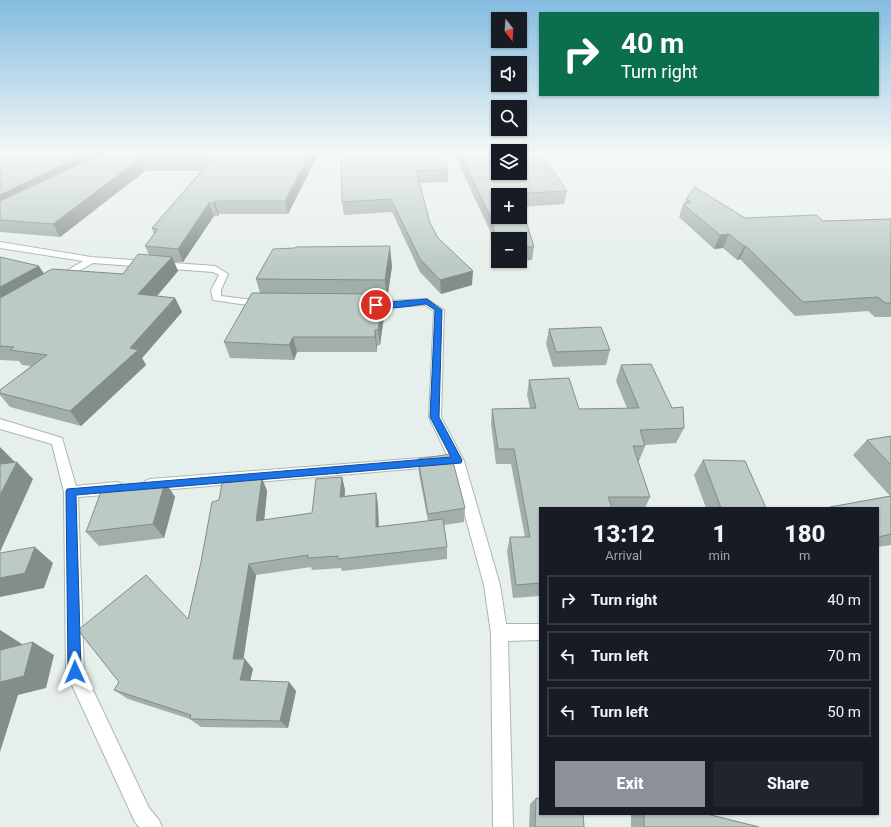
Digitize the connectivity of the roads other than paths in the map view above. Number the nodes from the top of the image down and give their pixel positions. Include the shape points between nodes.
1 (0, 245) edge
2 (91, 260) junction
3 (52, 283) edge
4 (274, 304) edge
5 (361, 305) edge
6 (0, 424) edge
7 (457, 460) junction
8 (71, 492) junction
9 (539, 632) edge
10 (499, 633) junction
11 (152, 827) edge
12 (503, 827) edge

1 - 2 street
2 - 3 street
2 - 4 street via 215,269 224,274 216,290 216,298
5 - 7 street via 427,302 439,310 435,417
6 - 8 street via 58,441
7 - 8 street
7 - 10 street via 492,585
8 - 11 street via 75,672 142,815
9 - 10 street
10 - 12 street

